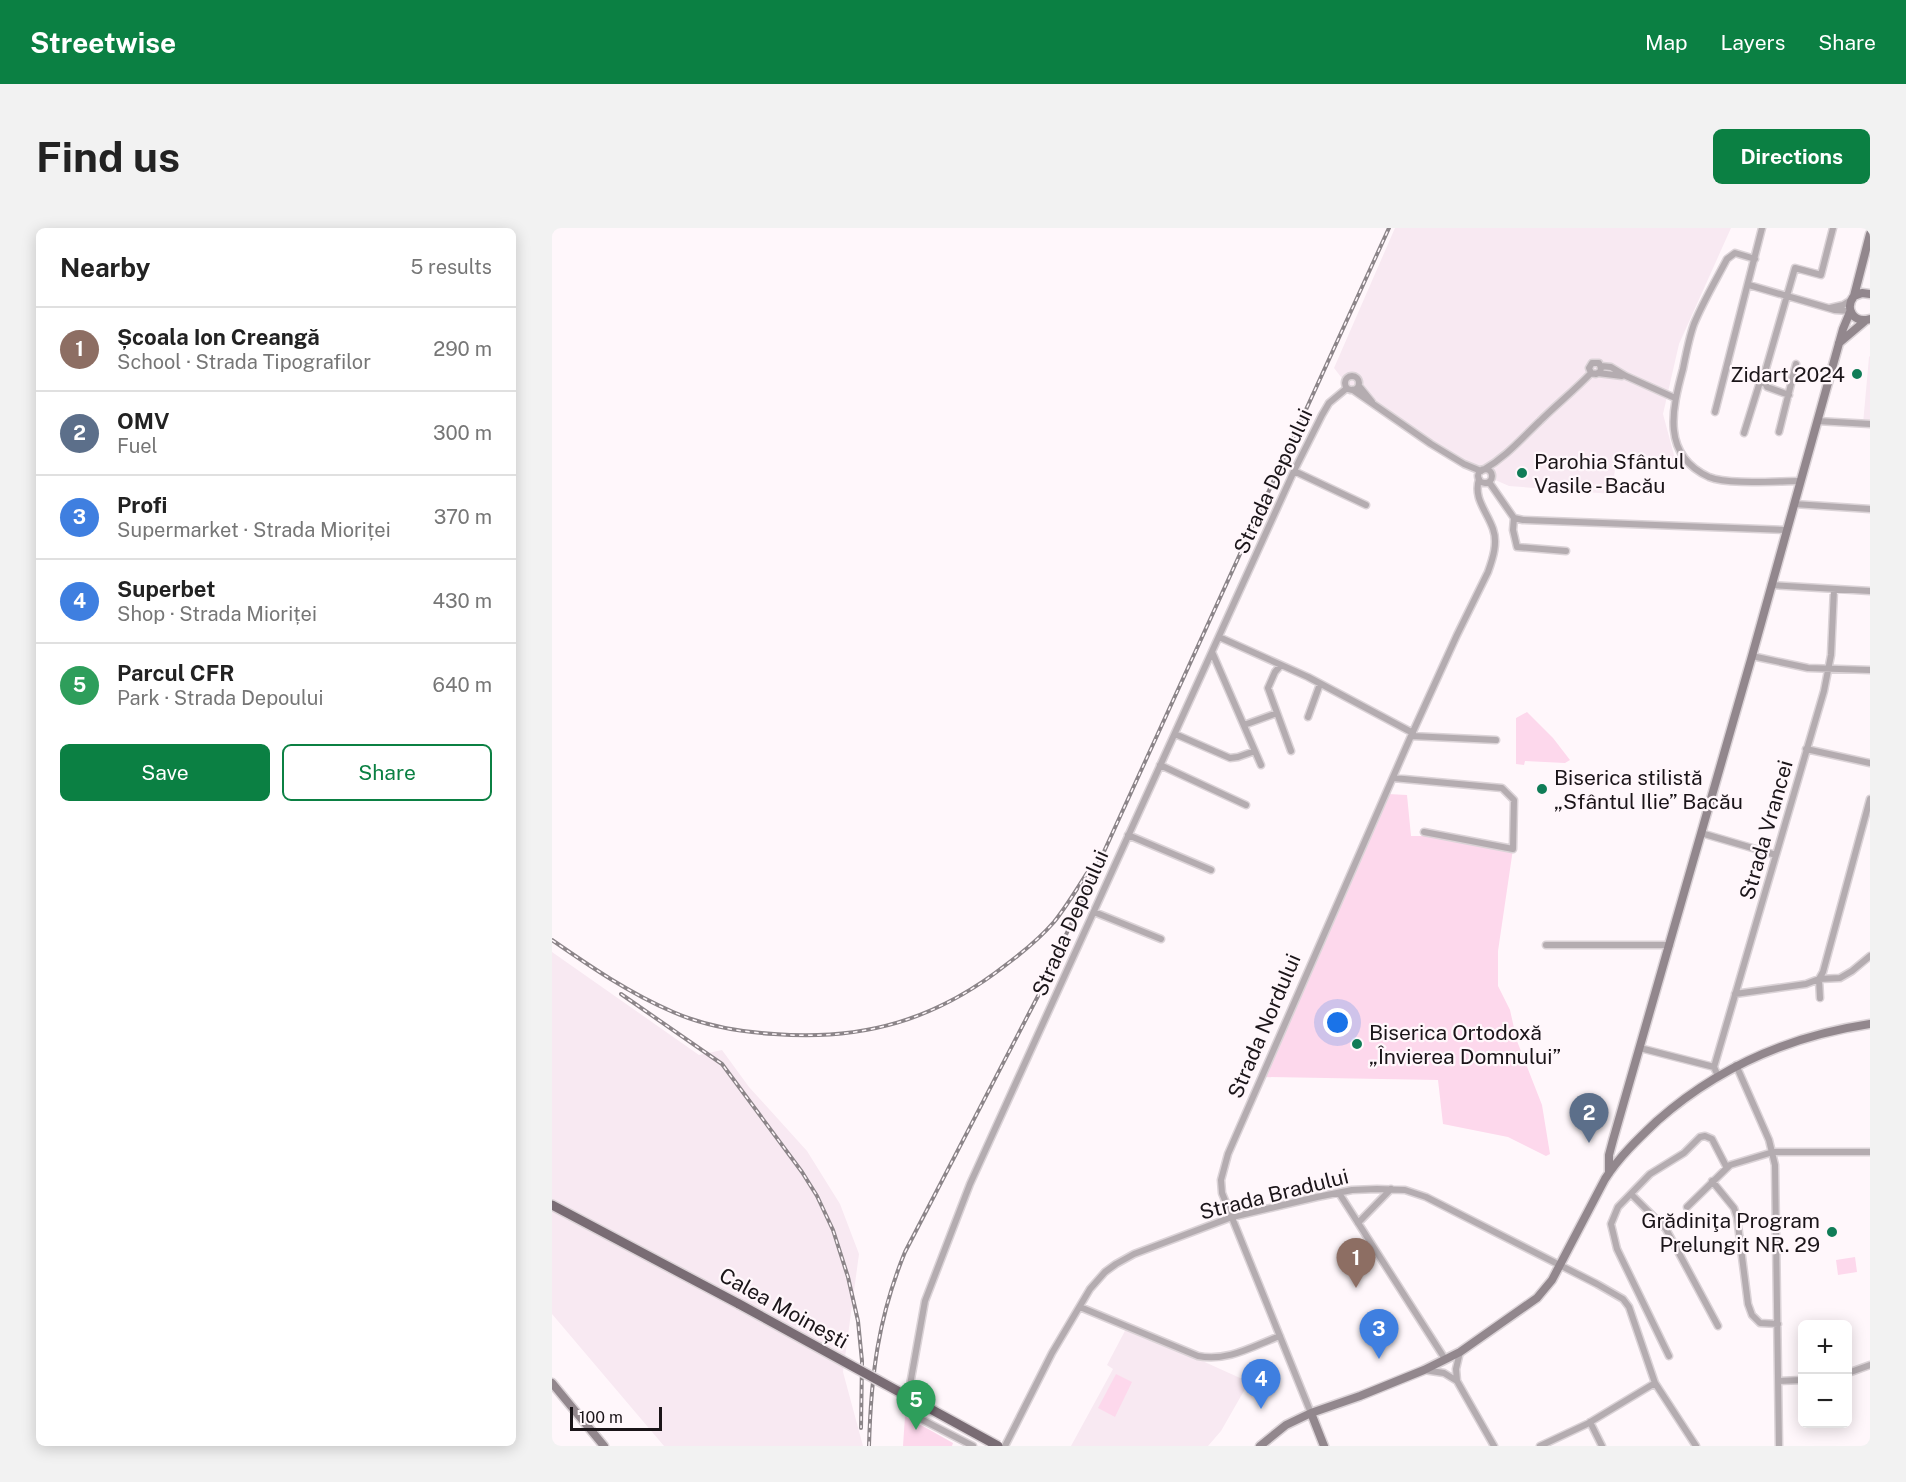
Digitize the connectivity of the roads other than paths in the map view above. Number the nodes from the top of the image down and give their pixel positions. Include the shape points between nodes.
1 (1771, 228) edge
2 (1833, 228) edge
3 (1762, 230) edge
4 (1870, 234) edge
5 (1755, 259) junction
6 (1860, 277) junction
7 (1749, 285) junction
8 (1870, 294) edge
9 (1786, 296) junction
10 (1852, 298) junction
11 (1830, 308) junction
12 (1850, 312) junction
13 (1867, 320) edge
14 (1839, 343) junction
15 (1796, 364) dead end
16 (1601, 366) junction
17 (1591, 372) junction
18 (1599, 373) junction
19 (1626, 376) junction
20 (1764, 380) junction
21 (1789, 395) junction
22 (1675, 398) junction
23 (1715, 412) dead end
24 (1817, 421) junction
25 (1870, 424) edge
26 (1779, 432) dead end
27 (1744, 433) dead end
28 (1293, 471) junction
29 (1484, 476) junction
30 (1800, 481) junction
31 (1794, 504) junction
32 (1366, 505) dead end
33 (1870, 508) edge
34 (1514, 518) junction
35 (1786, 530) junction
36 (1566, 551) dead end
37 (1771, 585) junction
38 (1834, 589) junction
39 (1870, 591) edge
40 (1219, 637) junction
41 (1212, 652) junction
42 (1752, 656) junction
43 (1281, 665) junction
44 (1829, 668) junction
45 (1870, 670) edge
46 (1320, 684) junction
47 (1277, 713) junction
48 (1308, 717) dead end
49 (1244, 724) junction
50 (1175, 734) junction
51 (1412, 734) junction
52 (1496, 740) dead end
53 (1806, 749) junction
54 (1255, 751) junction
55 (1291, 752) dead end
56 (1870, 763) edge
57 (1160, 765) junction
58 (1261, 765) dead end
59 (1393, 778) junction
60 (1870, 799) edge
61 (1246, 806) dead end
62 (1424, 832) dead end
63 (1701, 834) junction
64 (1128, 835) junction
65 (1776, 855) junction
66 (1211, 870) dead end
67 (1094, 912) junction
68 (1161, 939) dead end
69 (1546, 945) dead end
70 (1670, 945) junction
71 (1870, 956) edge
72 (1819, 979) junction
73 (1735, 994) junction
74 (1820, 998) dead end
75 (1870, 1024) edge
76 (1640, 1048) junction
77 (1736, 1065) junction
78 (1716, 1072) junction
79 (1613, 1140) junction
80 (1627, 1151) junction
81 (1773, 1152) junction
82 (1870, 1152) edge
83 (1727, 1168) junction
84 (1609, 1173) junction
85 (1712, 1181) junction
86 (1391, 1189) junction
87 (1339, 1193) junction
88 (1631, 1194) junction
89 (552, 1205) edge
90 (1687, 1206) dead end
91 (1232, 1217) junction
92 (1358, 1223) junction
93 (1560, 1265) junction
94 (1080, 1307) junction
95 (1778, 1324) junction
96 (1718, 1326) dead end
97 (1280, 1336) junction
98 (1460, 1352) junction
99 (1668, 1356) dead end
100 (1445, 1359) junction
101 (1870, 1365) edge
102 (1424, 1370) junction
103 (1852, 1372) edge
104 (1798, 1380) edge
105 (1457, 1381) junction
106 (1779, 1381) junction
107 (552, 1383) edge
108 (1655, 1383) junction
109 (1311, 1413) junction
110 (1590, 1422) junction
111 (1010, 1436) junction
112 (604, 1446) edge
113 (973, 1446) edge
114 (998, 1446) edge
115 (1005, 1446) edge
116 (1013, 1446) edge
117 (1260, 1446) edge
118 (1324, 1446) edge
119 (1494, 1446) edge
120 (1540, 1446) edge
121 (1602, 1446) edge
122 (1696, 1446) edge
123 (1779, 1446) edge

1 - 3 street
2 - 9 street via 1821,275 1795,268
3 - 5 street
4 - 6 street
5 - 7 street
5 - 22 street via 1735,253 1727,259 1694,325
6 - 8 street
6 - 10 street
7 - 9 street
7 - 23 street
8 - 10 street via 1862,292
9 - 11 street
9 - 20 street
10 - 11 street
10 - 12 street
11 - 12 street
12 - 13 street via 1856,319
12 - 14 street
13 - 14 street
14 - 24 street
15 - 21 street
16 - 17 street via 1592,363
16 - 18 street
16 - 19 street
17 - 18 street
17 - 29 street
18 - 19 street
19 - 22 street
20 - 21 street via 1767,387
20 - 27 street
21 - 26 street
22 - 30 street via 1674,435 1682,454 1696,470 1725,480
24 - 25 street
24 - 30 street
28 - 29 street, Strada Depoului via 1322,415 1336,397 1351,387
28 - 32 street
28 - 40 street, Strada Depoului
29 - 34 street
29 - 51 street, Strada Nordului via 1478,494 1494,530 1494,553
30 - 31 street
31 - 33 street
31 - 35 street
34 - 35 street
34 - 36 street via 1517,547
35 - 37 street
37 - 38 street
37 - 42 street
38 - 39 street
38 - 44 street, Strada Vrancei
40 - 41 street, Strada Depoului
40 - 43 street
41 - 49 street
41 - 50 street, Strada Depoului
42 - 44 street via 1791,666
42 - 63 street
43 - 46 street
43 - 47 street via 1268,688
44 - 45 street
44 - 53 street, Strada Vrancei
46 - 48 street
46 - 51 street
47 - 49 street
47 - 55 street
49 - 54 street
50 - 54 street via 1230,758
50 - 57 street, Strada Depoului
51 - 52 street
51 - 59 street, Strada Nordului
53 - 56 street
53 - 65 street, Strada Vrancei
54 - 58 street
57 - 61 street
57 - 64 street, Strada Depoului
59 - 62 street via 1502,788 1514,800 1513,849
59 - 91 street, Strada Nordului via 1228,1154 1221,1180
60 - 72 street
63 - 65 street
63 - 70 street
64 - 66 street
64 - 67 street, Strada Depoului
65 - 73 street, Strada Vrancei
67 - 68 street
67 - 113 street, Strada Depoului via 970,1184 925,1301 906,1407 913,1415
69 - 70 street
70 - 76 street
71 - 72 street via 1845,976
72 - 73 street
72 - 74 street
73 - 78 street, Strada Vrancei
75 - 77 street via 1814,1035
76 - 78 street
76 - 79 street
77 - 78 street
77 - 81 street
78 - 80 street
79 - 80 street
79 - 84 street
80 - 84 street
81 - 82 street
81 - 83 street
81 - 95 street
83 - 85 street
83 - 88 street via 1712,1138 1700,1137 1684,1153 1650,1174
84 - 93 street
85 - 90 street
85 - 95 street via 1737,1217 1752,1315 1760,1323
86 - 87 street, Strada Bradului
86 - 92 street
86 - 93 street, Strada Bradului via 1426,1197
87 - 91 street, Strada Bradului
87 - 92 street
88 - 96 street via 1666,1229
88 - 99 street via 1618,1207 1610,1229
89 - 114 main road, Calea Moinești, bridge
91 - 94 street, Strada Bradului via 1116,1264 1096,1281
91 - 97 street, Strada Nordului
92 - 100 street
93 - 98 street via 1537,1298
93 - 108 street, Strada Bradului via 1623,1299
94 - 97 street via 1209,1358 1232,1355
94 - 111 street, Strada Bradului
95 - 106 street
97 - 109 street, Strada Nordului
98 - 100 street
98 - 105 street
100 - 102 street
101 - 103 street
102 - 105 street via 1444,1373
102 - 109 street
104 - 106 street
105 - 119 street
106 - 123 street
107 - 112 street
108 - 110 street
108 - 122 street, Strada Bradului
109 - 117 street via 1286,1425
109 - 118 street, Strada Nordului
110 - 120 street
110 - 121 street
111 - 115 street, Strada Bradului
111 - 116 street

